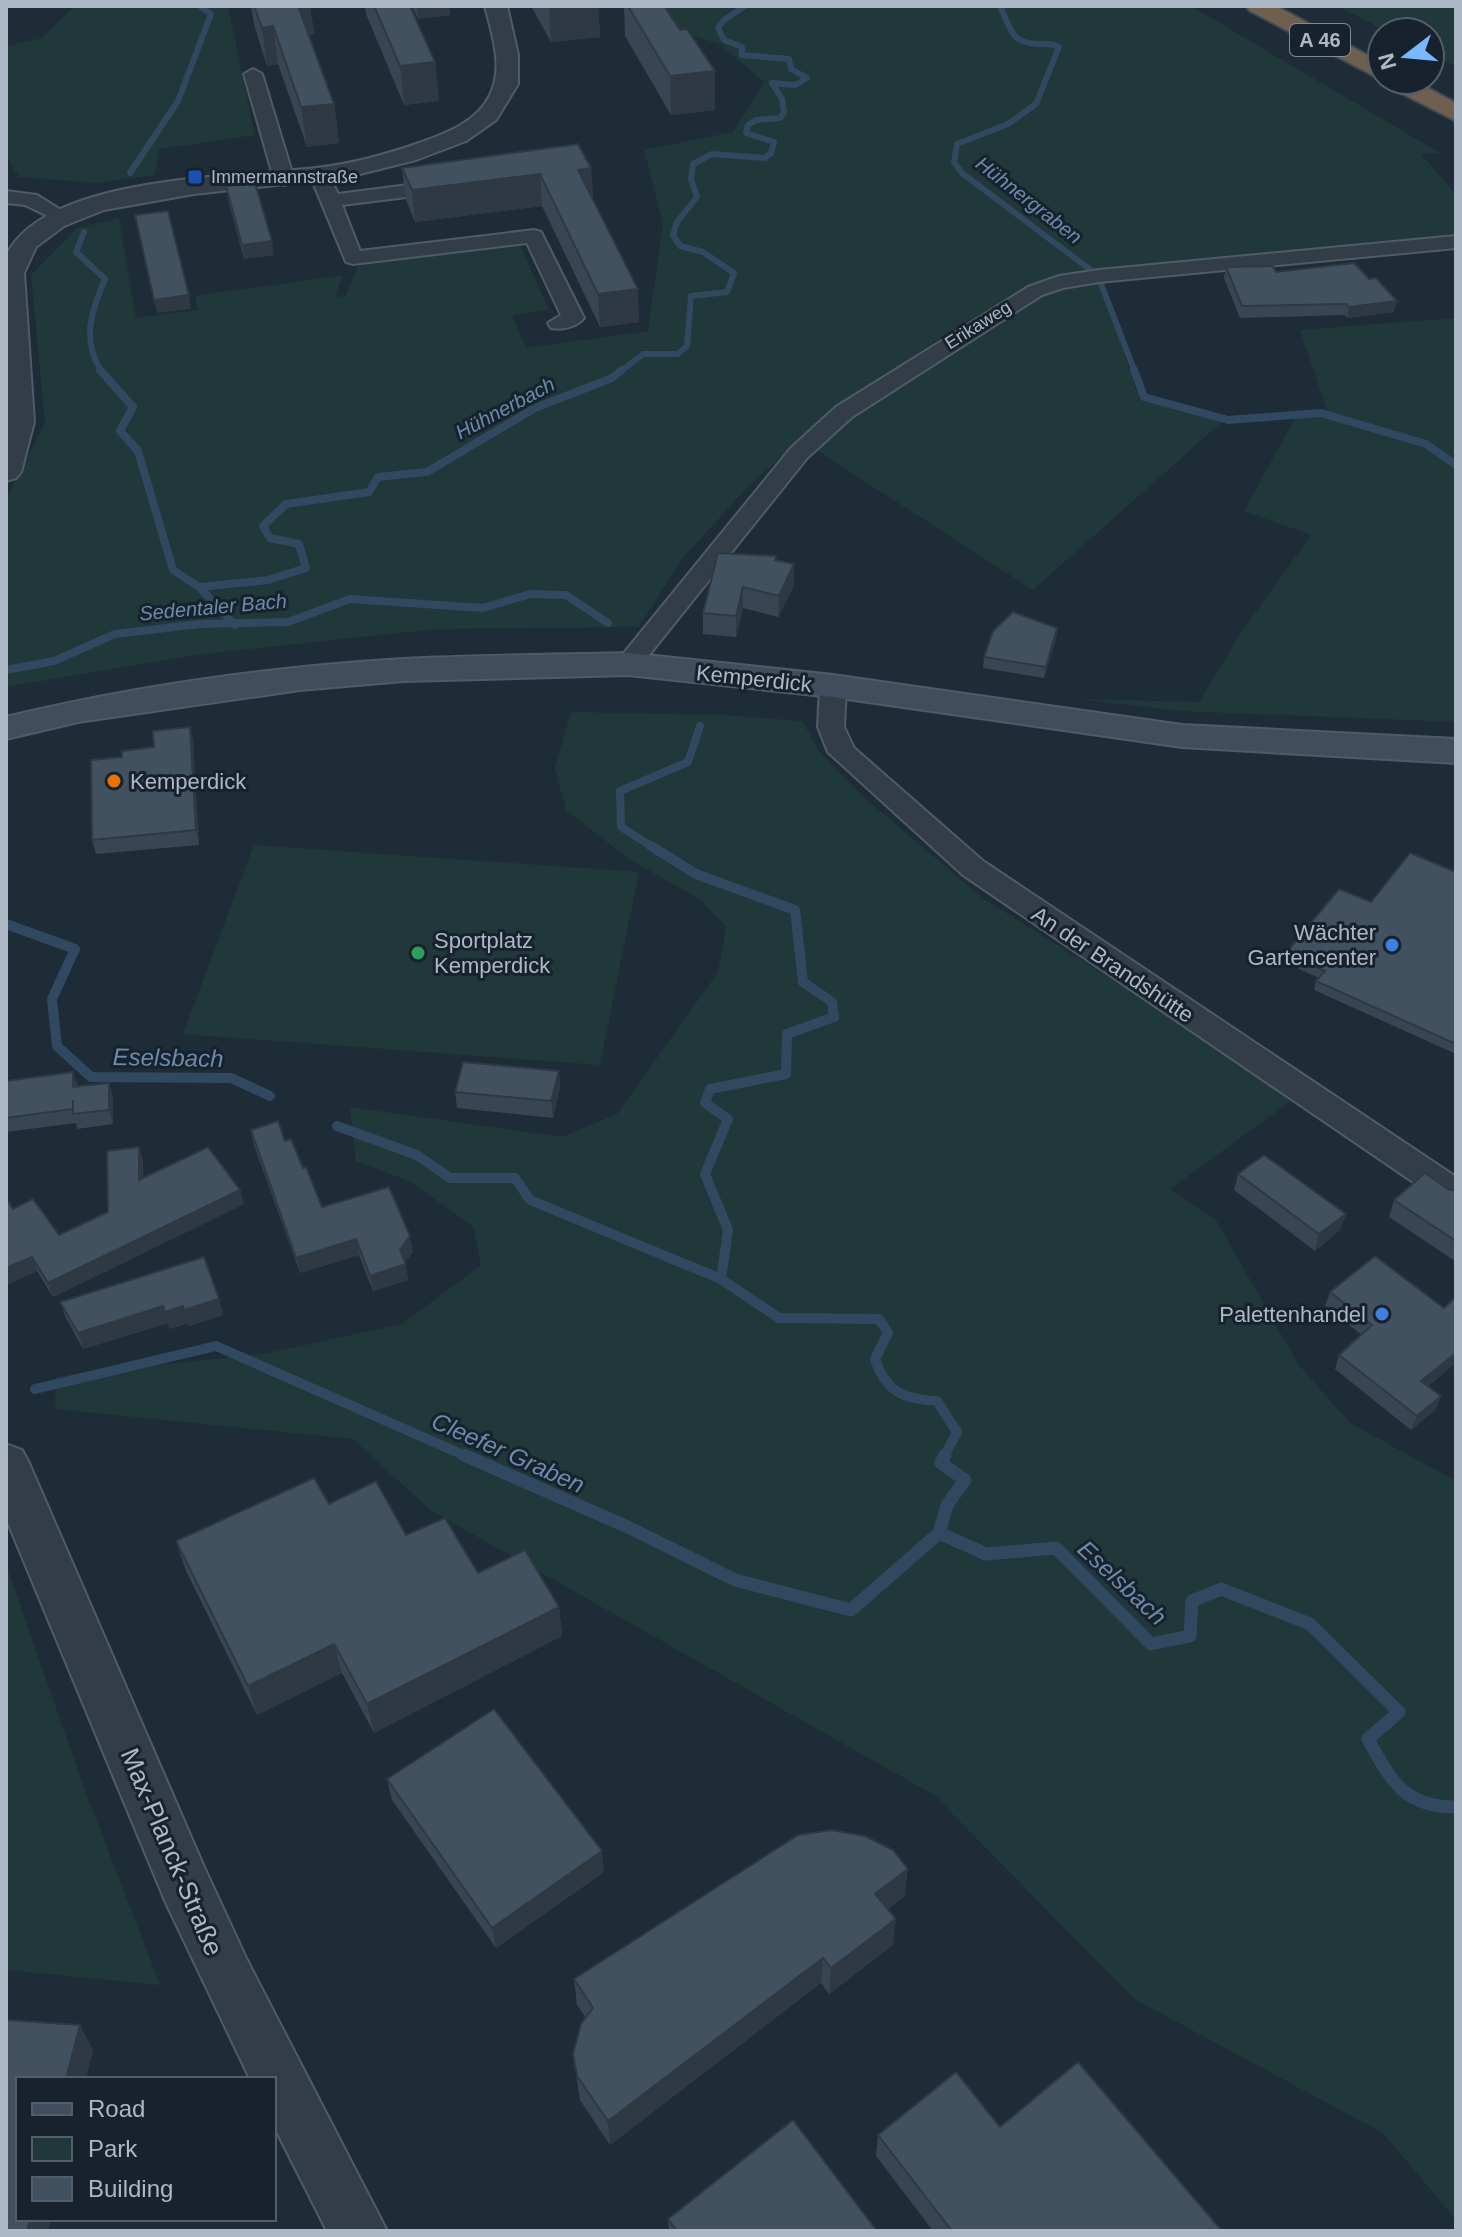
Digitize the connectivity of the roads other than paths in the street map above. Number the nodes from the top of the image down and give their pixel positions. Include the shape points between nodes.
1 (496, 6) edge
2 (1258, 6) edge
3 (1305, 6) edge
4 (1366, 39) edge
5 (1366, 64) edge
6 (253, 74) dead end
7 (1424, 96) edge
8 (1456, 113) edge
9 (320, 175) junction
10 (284, 179) junction
11 (467, 183) edge
12 (6, 197) edge
13 (330, 201) junction
14 (62, 217) junction
15 (1456, 242) edge
16 (559, 323) dead end
17 (6, 472) edge
18 (628, 664) junction
19 (833, 686) junction
20 (6, 728) edge
21 (1456, 751) edge
22 (1456, 1194) edge
23 (6, 1463) edge
24 (358, 2231) edge

1 - 9 street via 507,77 494,109 442,143
2 - 5 highway, A 46
3 - 4 highway, A 46
6 - 10 street
7 - 8 highway
9 - 10 street
9 - 13 street
10 - 14 street via 146,192
11 - 13 street
12 - 14 street via 30,199
13 - 16 street via 353,258 534,236 573,318
14 - 17 street via 34,234 12,263 20,422
15 - 18 street, Erikaweg via 1099,276 1035,291 844,412 799,453
18 - 19 main road, Kemperdick
18 - 20 main road, Kemperdick via 404,670 300,679 78,711
19 - 21 main road, Kemperdick via 1182,736
19 - 22 street, An der Brandshütte via 831,727 842,752 973,868
23 - 24 street, Max-Planck-Straße via 197,1912

